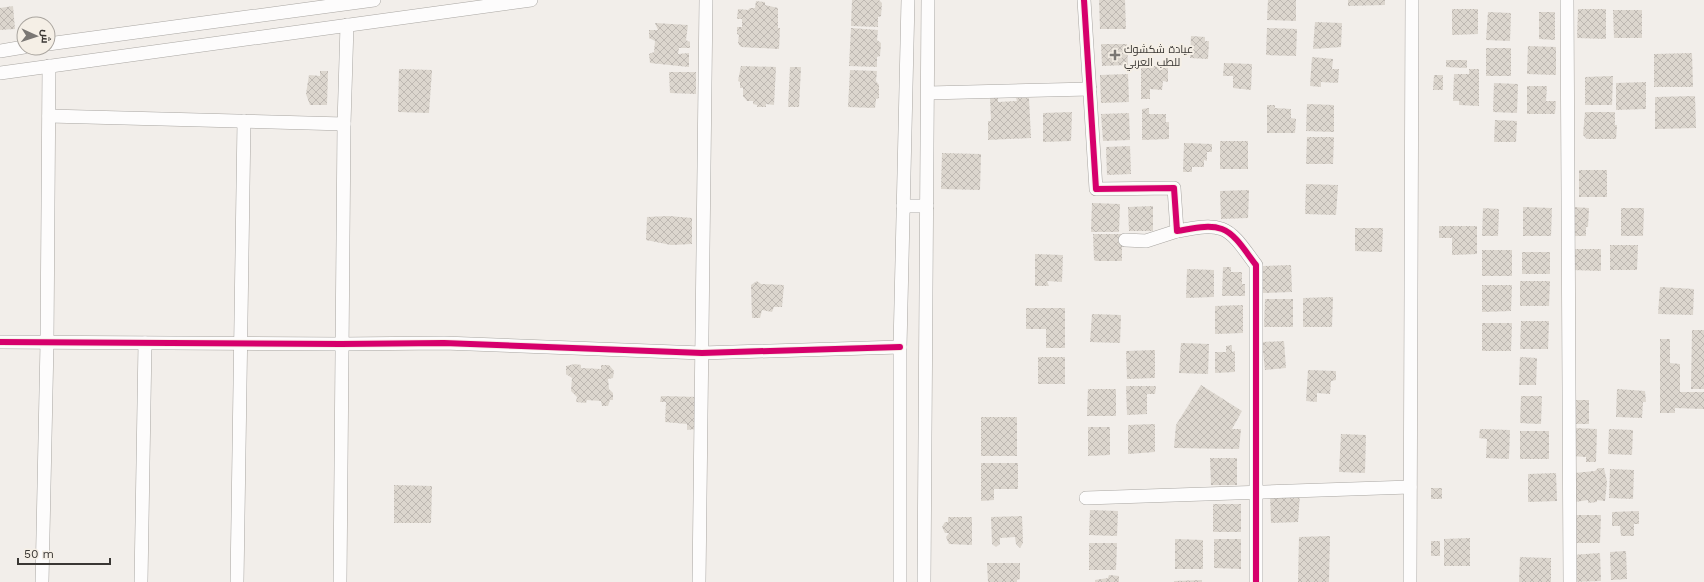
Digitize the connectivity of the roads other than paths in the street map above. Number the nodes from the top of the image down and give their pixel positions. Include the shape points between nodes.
1 (374, 0) edge
2 (531, 0) edge
3 (706, 0) edge
4 (908, 0) edge
5 (928, 0) edge
6 (1084, 0) edge
7 (1412, 0) edge
8 (1567, 0) edge
9 (346, 25) junction
10 (56, 43) edge
11 (16, 48) edge
12 (0, 50) edge
13 (49, 66) junction
14 (0, 73) edge
15 (1090, 90) junction
16 (928, 93) junction
17 (49, 116) junction
18 (244, 121) junction
19 (344, 124) junction
20 (903, 206) junction
21 (927, 206) junction
22 (1177, 231) junction
23 (1125, 240) dead end
24 (0, 342) edge
25 (47, 342) junction
26 (144, 343) junction
27 (240, 344) junction
28 (341, 344) junction
29 (900, 347) junction
30 (702, 353) junction
31 (1410, 487) junction
32 (1257, 493) junction
33 (1086, 498) dead end
34 (42, 582) edge
35 (141, 582) edge
36 (237, 582) edge
37 (340, 582) edge
38 (699, 582) edge
39 (900, 582) edge
40 (924, 582) edge
41 (1256, 582) edge
42 (1410, 582) edge
43 (1570, 582) edge

1 - 10 street
2 - 9 street
3 - 30 street
4 - 20 street
5 - 16 street
6 - 15 street
7 - 31 street
8 - 43 street
9 - 13 street
9 - 19 street
11 - 12 street
13 - 14 street
13 - 17 street
15 - 16 street
15 - 22 street via 1096,189 1174,188
16 - 21 street
17 - 18 street
17 - 25 street
18 - 19 street
18 - 27 street
19 - 28 street
20 - 21 street
20 - 29 street
21 - 40 street
22 - 23 street via 1146,241
22 - 32 street via 1209,227 1222,229 1231,235 1256,266
24 - 25 street
25 - 26 street
25 - 34 street
26 - 27 street
26 - 35 street
27 - 28 street
27 - 36 street
28 - 30 street via 444,343
28 - 37 street
29 - 30 street
29 - 39 street
30 - 38 street
31 - 32 street
31 - 42 street
32 - 33 street
32 - 41 street

